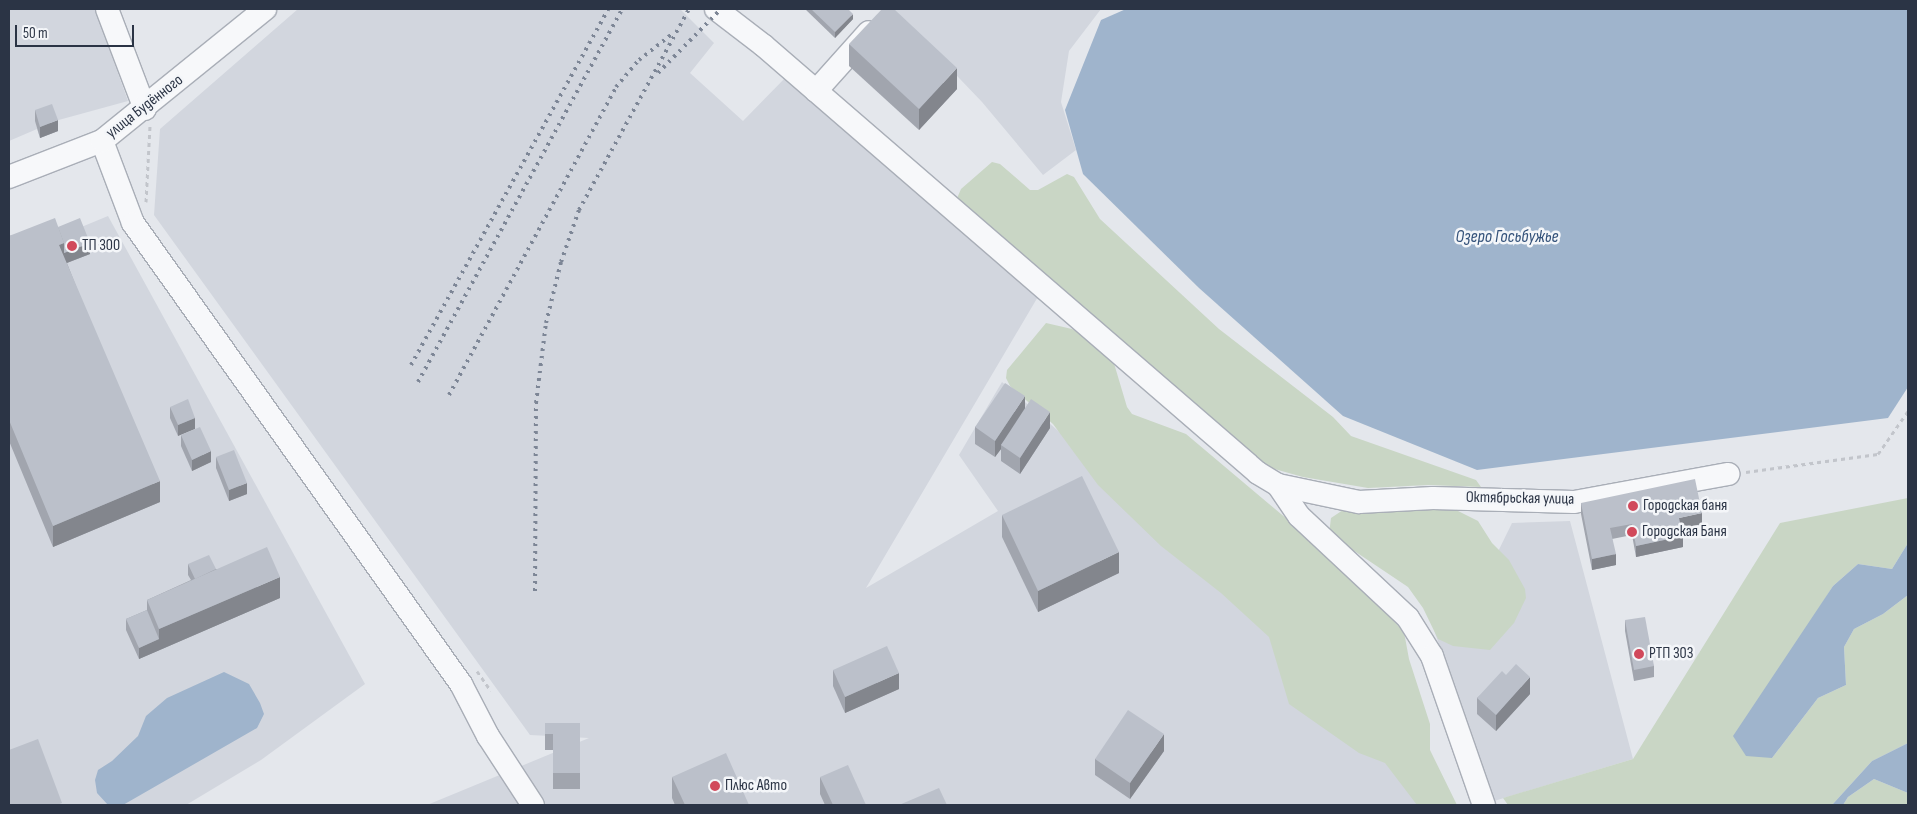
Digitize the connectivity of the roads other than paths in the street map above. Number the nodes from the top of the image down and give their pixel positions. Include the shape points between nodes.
1 (107, 9) edge
2 (265, 9) edge
3 (716, 9) edge
4 (886, 13) edge
5 (816, 91) junction
6 (148, 113) junction
7 (102, 141) junction
8 (9, 177) edge
9 (1728, 474) road end
10 (1278, 484) junction
11 (533, 805) edge
12 (1484, 805) edge

1 - 6 street
2 - 6 street, улица Будённого
3 - 5 street
4 - 5 street
5 - 10 street via 1258,473
6 - 7 street, улица Будённого
7 - 8 street, улица Будённого
7 - 11 street via 133,223 461,684 488,736
9 - 10 street, Октябрьская улица via 1574,502 1433,498 1359,502
10 - 12 street via 1299,516 1408,618 1432,656

